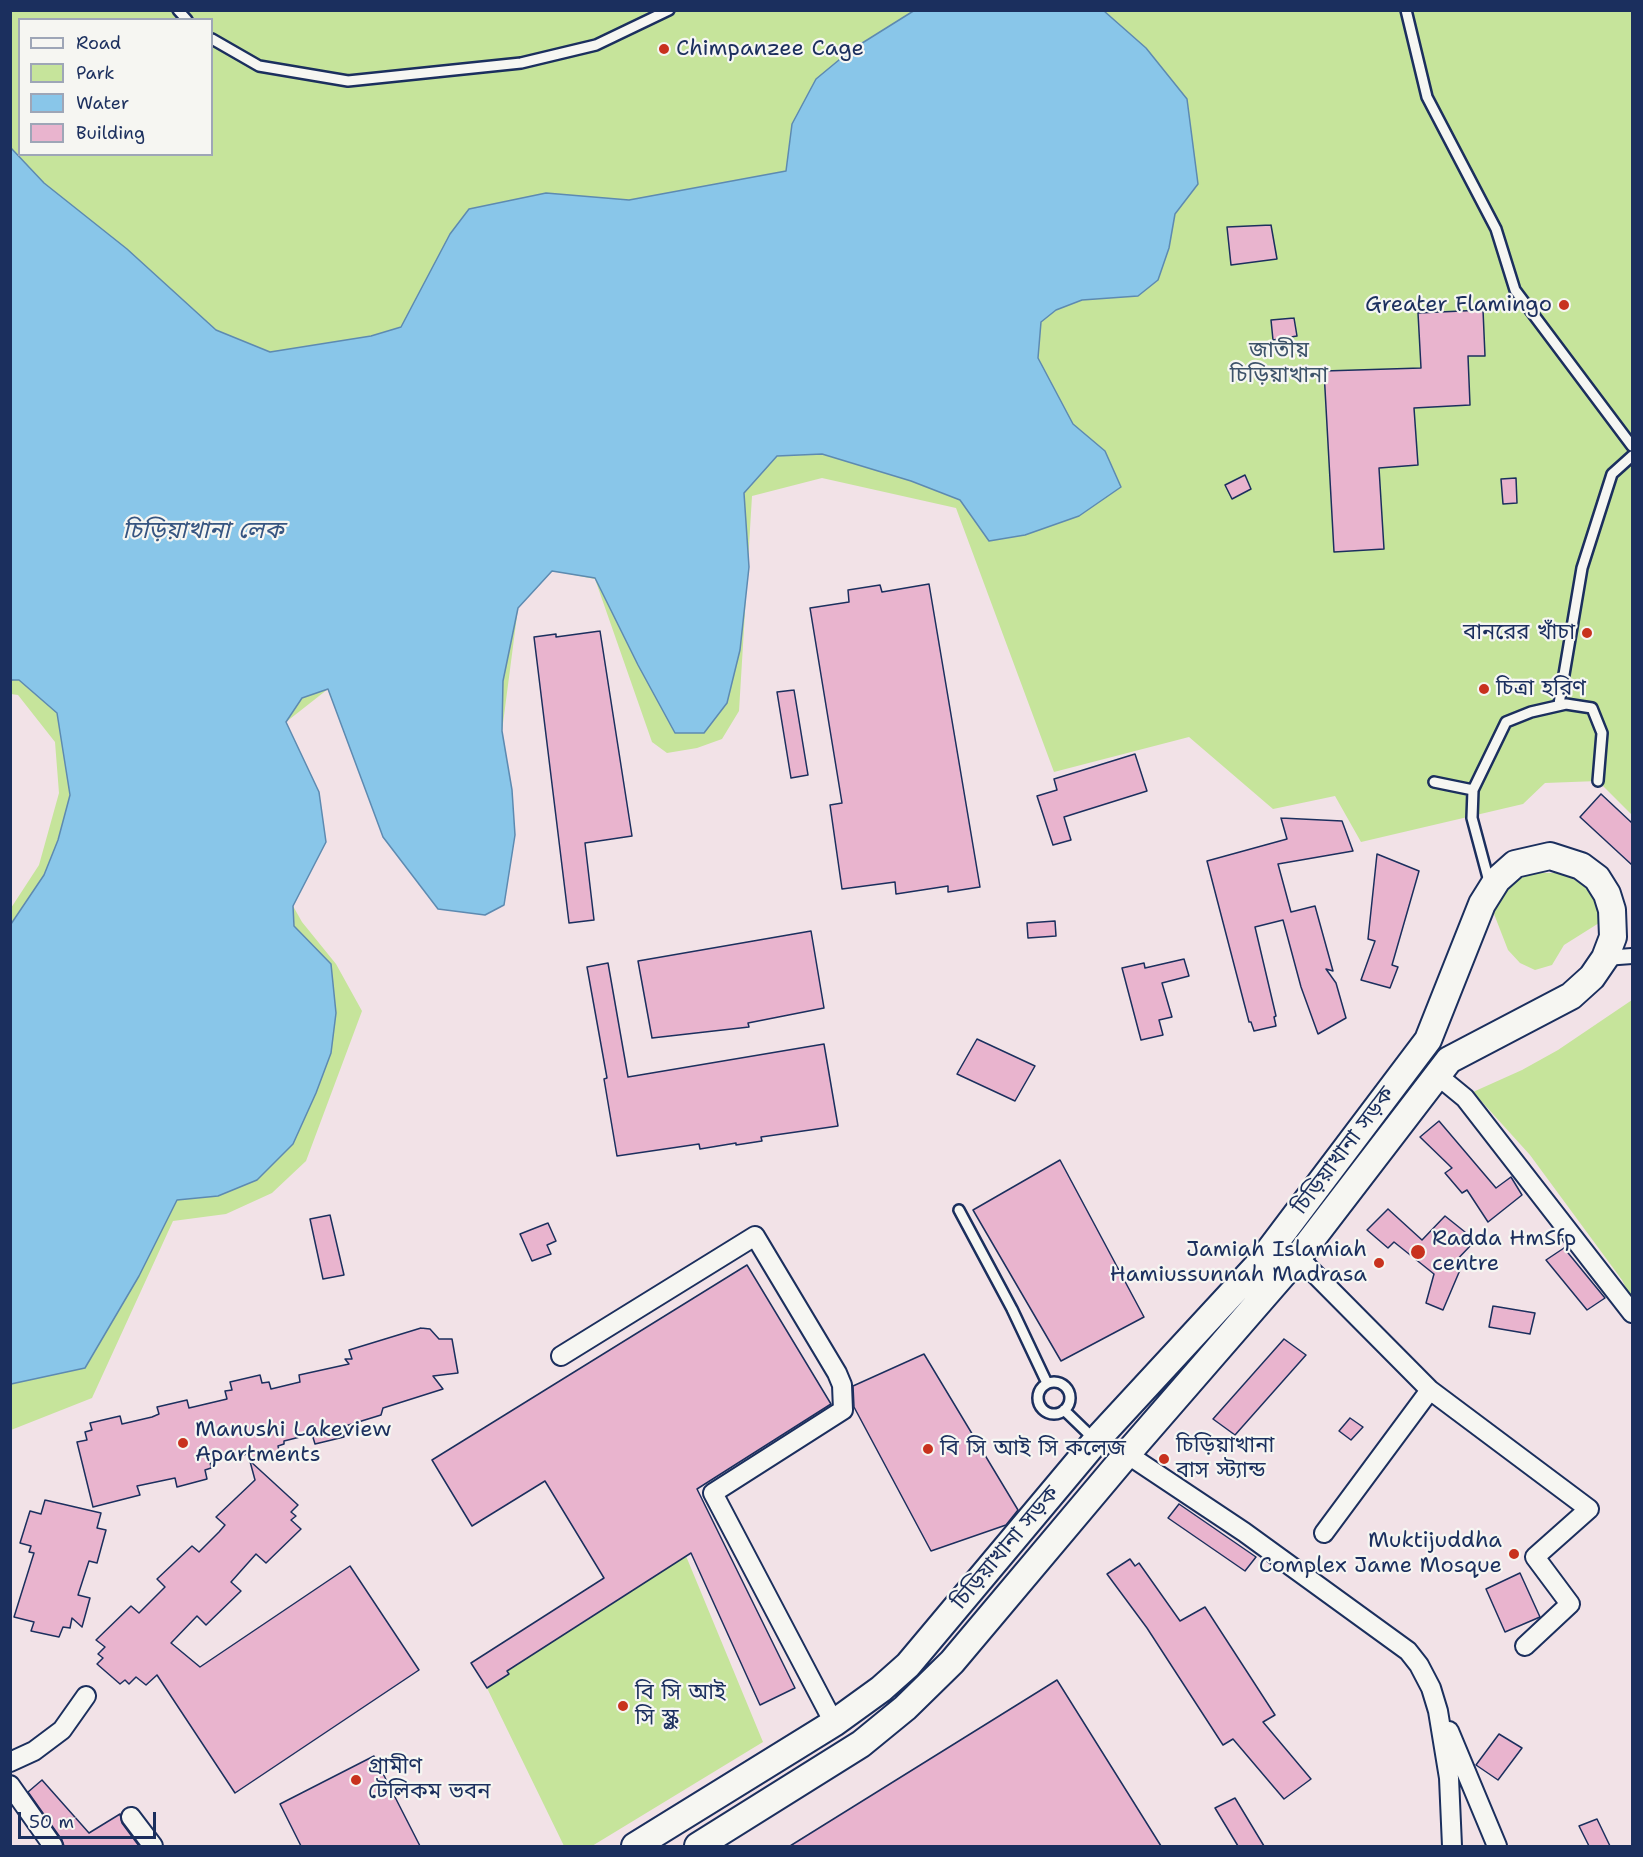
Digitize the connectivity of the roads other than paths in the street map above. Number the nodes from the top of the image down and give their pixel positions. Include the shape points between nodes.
1 (669, 10) edge
2 (1406, 10) edge
3 (213, 40) edge
4 (1632, 446) edge
5 (1632, 456) edge
6 (1559, 704) junction
7 (1598, 781) dead end
8 (1434, 782) dead end
9 (1473, 790) junction
10 (1491, 889) junction
11 (1632, 956) edge
12 (1605, 958) junction
13 (1428, 1040) junction
14 (1443, 1068) junction
15 (959, 1210) dead end
16 (1298, 1257) junction
17 (1632, 1313) edge
18 (561, 1356) dead end
19 (1047, 1383) junction
20 (1430, 1390) junction
21 (1064, 1410) junction
22 (1097, 1438) junction
23 (1126, 1454) junction
24 (1324, 1533) dead end
25 (1525, 1646) dead end
26 (1431, 1688) junction
27 (86, 1696) dead end
28 (834, 1723) junction
29 (850, 1751) junction
30 (10, 1762) edge
31 (10, 1785) edge
32 (131, 1817) dead end
33 (53, 1846) edge
34 (153, 1846) edge
35 (635, 1846) edge
36 (698, 1846) edge
37 (1452, 1846) edge
38 (1497, 1846) edge

1 - 3 lane via 596,45 520,63 348,81 259,66
2 - 4 lane via 1427,97 1497,229 1515,290
5 - 6 lane via 1612,474 1582,568
6 - 7 lane via 1592,708 1602,733
6 - 9 lane via 1506,722
8 - 9 lane
9 - 10 lane via 1472,818
10 - 12 main road, চিড়িয়াখানা সড়ক via 1515,864 1532,859 1550,856 1581,867 1597,878 1612,910 1613,937
10 - 13 main road, চিড়িয়াখানা সড়ক
11 - 12 street
12 - 14 main road, চিড়িয়াখানা সড়ক via 1593,977 1571,996
13 - 14 main road
13 - 22 main road, চিড়িয়াখানা সড়ক via 1259,1264
14 - 16 main road, চিড়িয়াখানা সড়ক
14 - 17 street
15 - 19 lane
16 - 20 street
16 - 23 main road, চিড়িয়াখানা সড়ক
18 - 28 street via 755,1236 837,1373 843,1385 843,1410 713,1493
19 - 21 lane via 1058,1382 1066,1388 1070,1402
19 - 21 lane via 1039,1397 1042,1407 1055,1414
20 - 24 street
20 - 25 street via 1589,1509 1535,1557 1570,1604
21 - 22 lane
22 - 23 main road
22 - 28 main road, চিড়িয়াখানা সড়ক via 908,1665
23 - 26 street via 1244,1532 1408,1651
23 - 29 main road, চিড়িয়াখানা সড়ক via 952,1662 905,1708
26 - 37 street via 1445,1743
26 - 38 street
27 - 30 street via 62,1730 34,1751
28 - 29 main road
28 - 35 main road, চিড়িয়াখানা সড়ক
29 - 36 main road, চিড়িয়াখানা সড়ক
31 - 33 street
32 - 34 street

